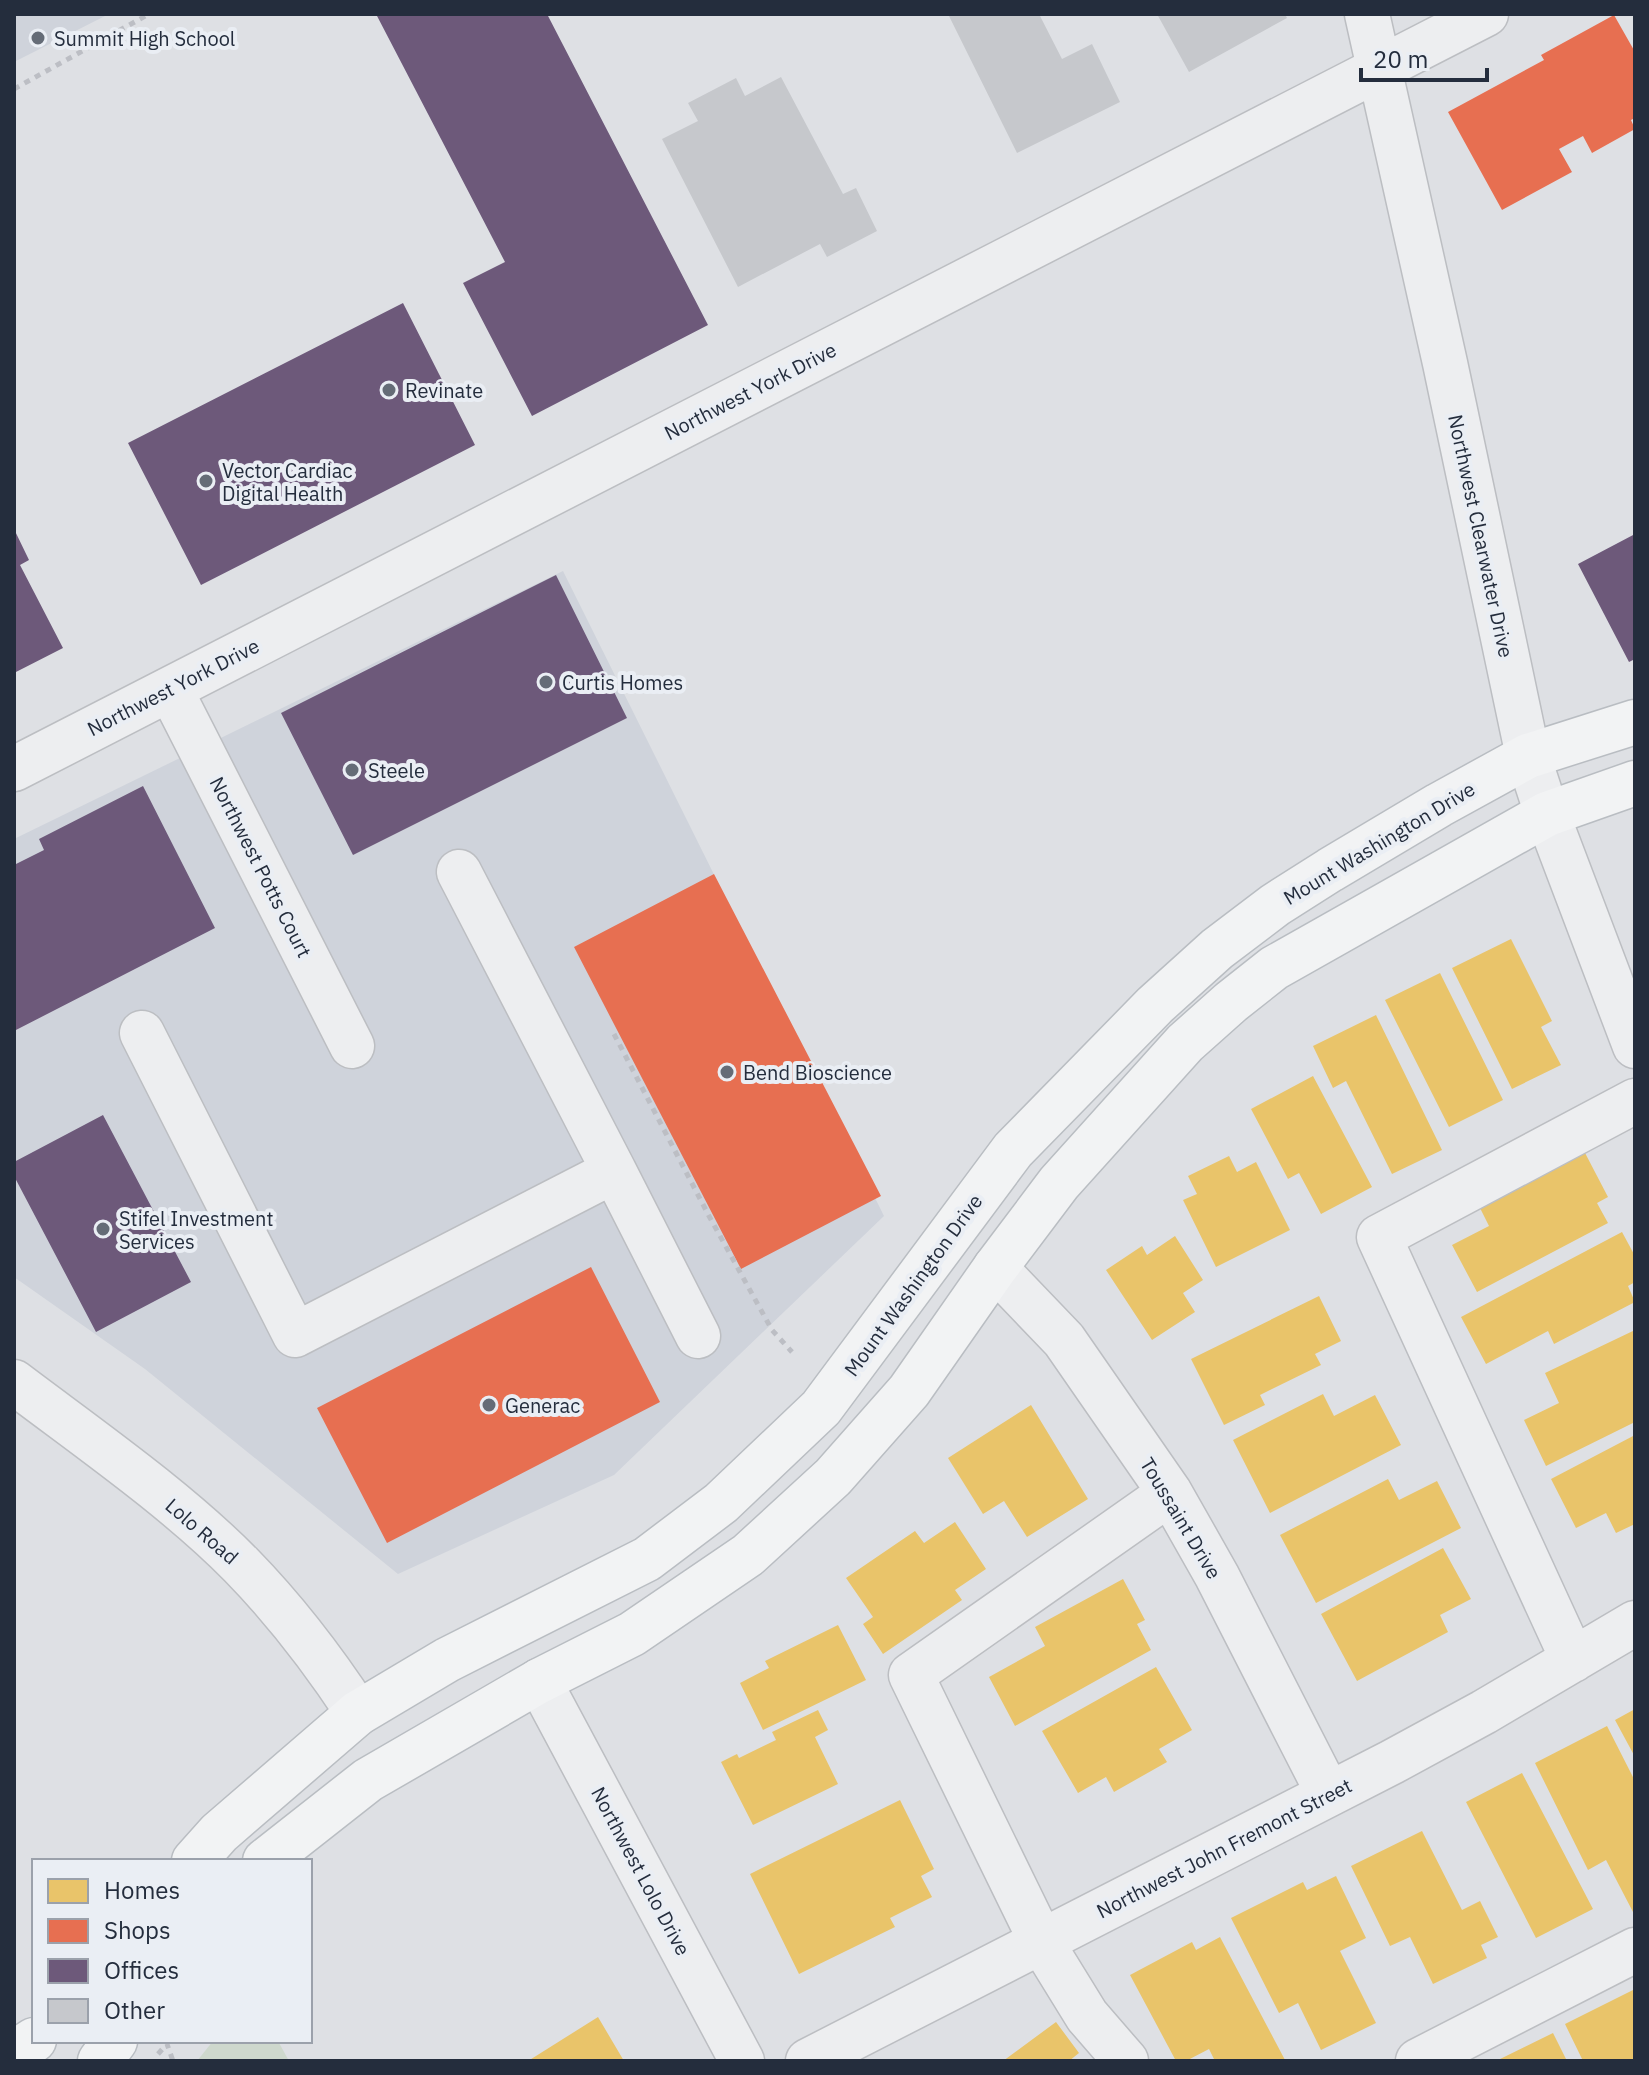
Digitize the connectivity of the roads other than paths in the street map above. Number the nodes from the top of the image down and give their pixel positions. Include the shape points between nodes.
1 (1367, 14) edge
2 (1486, 14) edge
3 (1379, 69) junction
4 (170, 689) junction
5 (1635, 722) edge
6 (1528, 756) junction
7 (14, 769) edge
8 (1635, 783) edge
9 (1547, 814) junction
10 (459, 872) dead end
11 (142, 1033) dead end
12 (352, 1046) dead end
13 (1635, 1046) edge
14 (1635, 1101) edge
15 (614, 1171) junction
16 (995, 1268) junction
17 (698, 1336) dead end
18 (14, 1382) edge
19 (1170, 1493) junction
20 (1635, 1623) edge
21 (1573, 1660) junction
22 (539, 1681) junction
23 (358, 1713) junction
24 (1328, 1793) junction
25 (196, 1859) edge
26 (268, 1859) edge
27 (1042, 1943) junction
28 (1635, 1950) edge
29 (32, 2041) edge
30 (114, 2043) edge
31 (14, 2053) edge
32 (100, 2061) edge
33 (742, 2061) edge
34 (808, 2061) edge
35 (1126, 2061) edge
36 (1418, 2061) edge

1 - 3 street, Northwest Clearwater Drive
2 - 3 street, Northwest York Drive
3 - 4 street, Northwest York Drive
3 - 6 street, Northwest Clearwater Drive
4 - 7 street, Northwest York Drive
4 - 12 street, Northwest Potts Court
5 - 6 main road, Mount Washington Drive
6 - 9 street, Northwest Clearwater Drive
6 - 23 main road, Mount Washington Drive via 1275,905 1155,1005 1013,1150 821,1408 721,1503 647,1559 447,1660
8 - 9 main road
9 - 13 street, Northwest Clearwater Drive
9 - 16 main road via 1274,968 1231,1002 1185,1043 1059,1183
10 - 15 street
11 - 15 street via 295,1335
14 - 21 street via 1379,1237
15 - 17 street
16 - 19 street, Toussaint Drive via 1064,1340
16 - 22 main road via 909,1391 833,1477 748,1555 632,1634
18 - 23 street, Lolo Road via 125,1466 241,1565 324,1661
19 - 24 street, Toussaint Drive
19 - 27 street via 911,1675
20 - 21 street, Northwest John Fremont Street
21 - 24 street, Northwest John Fremont Street
22 - 26 main road via 368,1780
22 - 33 street, Northwest Lolo Drive
23 - 25 main road, Mount Washington Drive
24 - 27 street, Northwest John Fremont Street
27 - 34 street, Northwest John Fremont Street
27 - 35 street via 1087,2016
28 - 36 street
29 - 31 main road
30 - 32 main road

